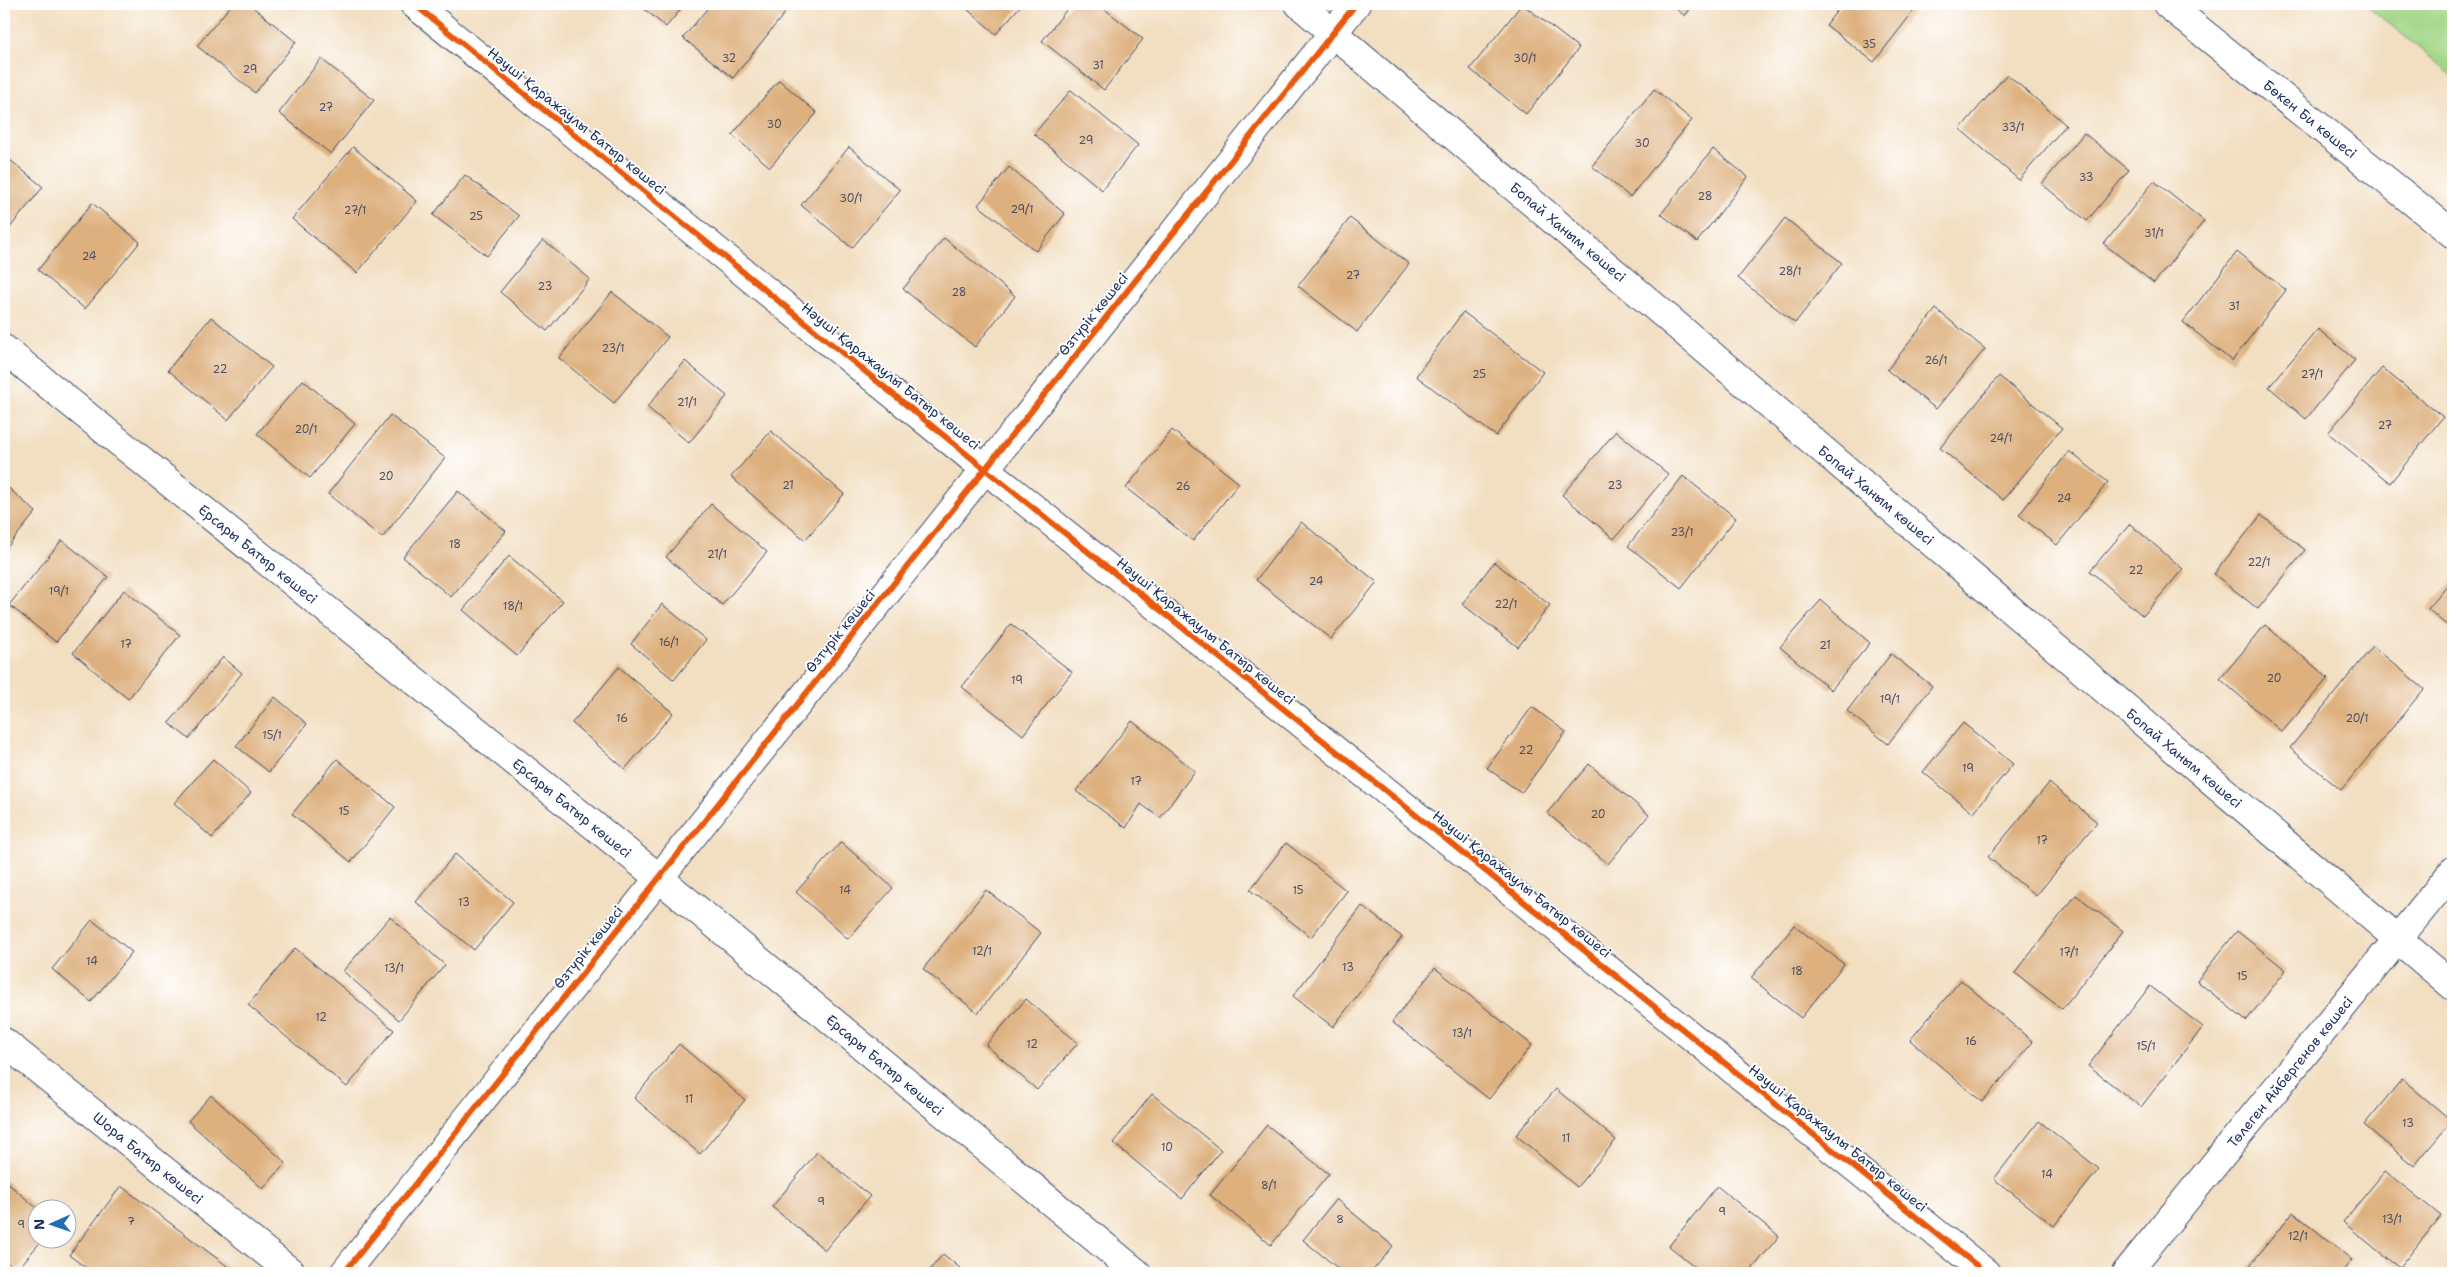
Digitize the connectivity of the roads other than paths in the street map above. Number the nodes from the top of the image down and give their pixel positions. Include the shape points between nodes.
1 (414, 4) edge
2 (1299, 4) edge
3 (1356, 4) edge
4 (2167, 4) edge
5 (1334, 31) junction
6 (2453, 234) edge
7 (4, 348) edge
8 (985, 469) junction
9 (2453, 871) edge
10 (659, 878) junction
11 (2398, 939) junction
12 (2453, 986) edge
13 (4, 1042) edge
14 (292, 1273) edge
15 (344, 1273) edge
16 (1137, 1273) edge
17 (1986, 1273) edge
18 (2126, 1273) edge

1 - 8 street, Нәуші Қаражаулы Батыр көшесі
2 - 5 street, Бопай Ханым көшесі
3 - 5 street, Өзтүрік көшесі
4 - 6 street, Бөкен Би көшесі
5 - 8 street, Өзтүрік көшесі
5 - 11 street, Бопай Ханым көшесі
7 - 10 street, Ерсары Батыр көшесі
8 - 10 street, Өзтүрік көшесі
8 - 17 street, Нәуші Қаражаулы Батыр көшесі
9 - 11 street, Төлеген Айбергенов көшесі
10 - 15 street, Өзтүрік көшесі
10 - 16 street, Ерсары Батыр көшесі
11 - 12 street, Бопай Ханым көшесі
11 - 18 street, Төлеген Айбергенов көшесі
13 - 14 street, Шора Батыр көшесі

